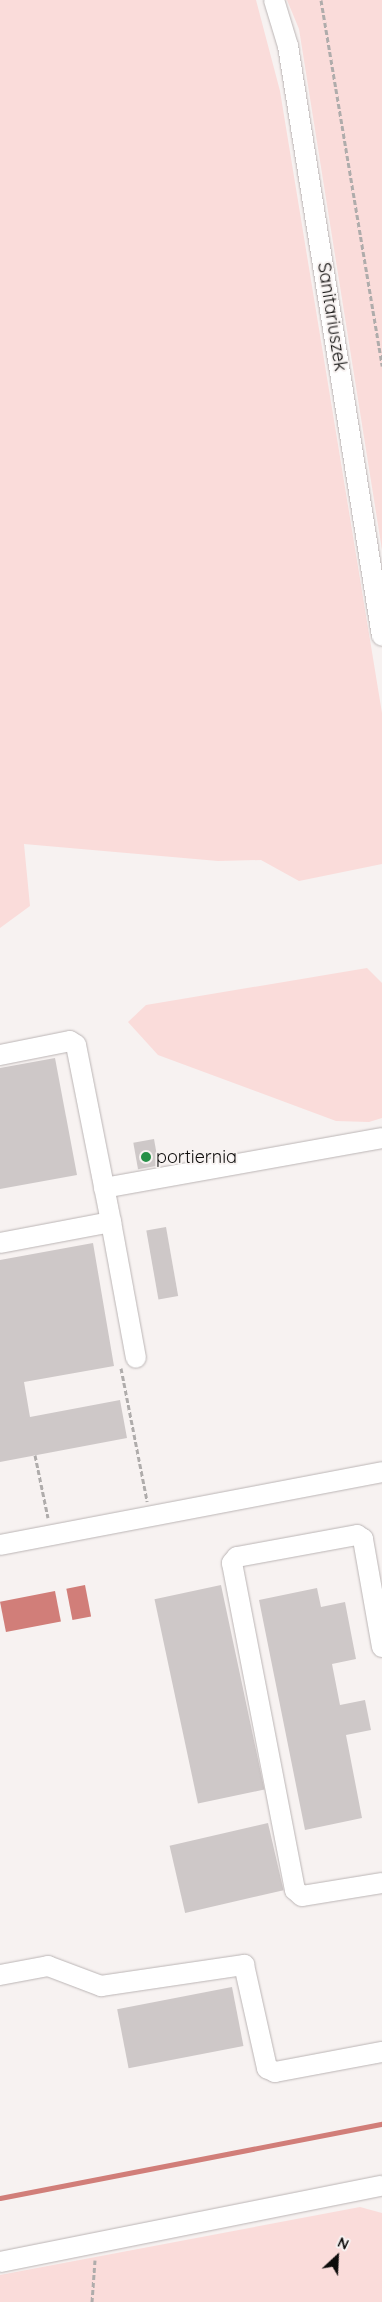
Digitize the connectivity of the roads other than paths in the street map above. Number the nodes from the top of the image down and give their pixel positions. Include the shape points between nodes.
1 (274, 0) edge
2 (382, 636) edge
3 (0, 1055) edge
4 (382, 1138) edge
5 (104, 1188) junction
6 (111, 1222) junction
7 (0, 1243) edge
8 (136, 1358) road end
9 (382, 1472) edge
10 (0, 1545) edge
11 (382, 1646) edge
12 (382, 1883) edge
13 (0, 1975) edge
14 (382, 2052) edge
15 (382, 2186) edge
16 (0, 2262) edge

1 - 2 street, Sanitariuszek via 288,46
3 - 5 street via 70,1041 76,1045
4 - 5 street
5 - 6 street
6 - 7 street
6 - 8 street
9 - 10 street
11 - 12 street via 363,1538 357,1535 237,1557 232,1563 295,1890 302,1896
13 - 14 street via 48,1966 101,1986 244,1965 267,2068 275,2072
15 - 16 street

